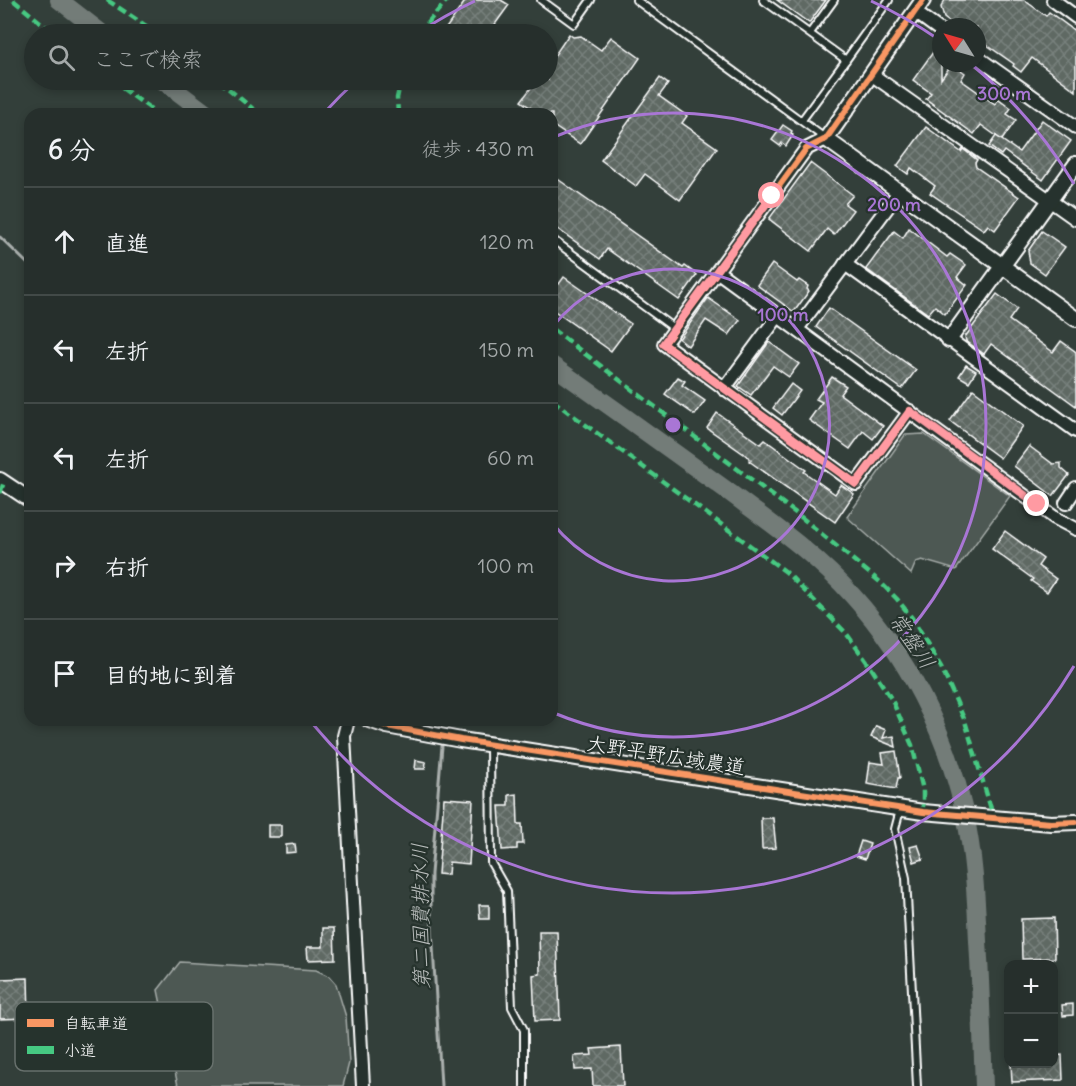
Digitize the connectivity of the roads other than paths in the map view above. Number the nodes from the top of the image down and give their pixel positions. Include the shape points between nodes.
1 (541, 0) edge
2 (591, 0) edge
3 (636, 0) edge
4 (763, 0) edge
5 (834, 0) edge
6 (889, 0) edge
7 (923, 0) edge
8 (1053, 0) edge
9 (915, 12) junction
10 (1076, 17) edge
11 (932, 24) edge
12 (810, 33) junction
13 (846, 60) junction
14 (986, 63) edge
15 (871, 74) junction
16 (802, 120) junction
17 (1076, 127) edge
18 (826, 139) junction
19 (1076, 164) edge
20 (899, 192) junction
21 (1050, 200) junction
22 (1076, 219) edge
23 (558, 243) edge
24 (845, 264) junction
25 (1002, 266) junction
26 (718, 272) junction
27 (778, 316) junction
28 (1076, 319) edge
29 (675, 329) junction
30 (797, 329) junction
31 (949, 340) junction
32 (724, 389) junction
33 (910, 411) junction
34 (1076, 431) edge
35 (0, 480) edge
36 (1076, 488) edge
37 (24, 496) edge
38 (1066, 503) dead end
39 (1076, 529) edge
40 (346, 726) edge
41 (387, 726) edge
42 (490, 744) junction
43 (900, 808) junction
44 (1076, 822) edge
45 (363, 1086) edge
46 (524, 1086) edge
47 (917, 1086) edge

1 - 2 lane via 574,24
3 - 16 lane
4 - 12 lane
5 - 12 lane
6 - 13 lane
7 - 9 street
8 - 10 street
9 - 11 street
9 - 15 street
12 - 13 lane
13 - 16 lane
14 - 17 street
15 - 18 street
15 - 21 street
16 - 18 lane
18 - 20 street
18 - 26 street via 806,149
19 - 21 street
20 - 24 street
20 - 25 street
21 - 22 street
21 - 25 street
23 - 29 lane
24 - 30 street
24 - 31 street
25 - 28 street
25 - 31 street
26 - 27 street
26 - 29 street
27 - 30 street
27 - 32 street
29 - 32 street via 663,344
30 - 33 street
31 - 34 street
32 - 33 street via 856,484
33 - 39 street via 1055,518
35 - 37 street
36 - 38 street
40 - 45 street
41 - 42 street, 大野平野広域農道
42 - 43 street, 大野平野広域農道
42 - 46 lane via 491,863 507,891 512,1007 524,1030
43 - 44 street, 大野平野広域農道
43 - 47 lane via 895,829 906,878

